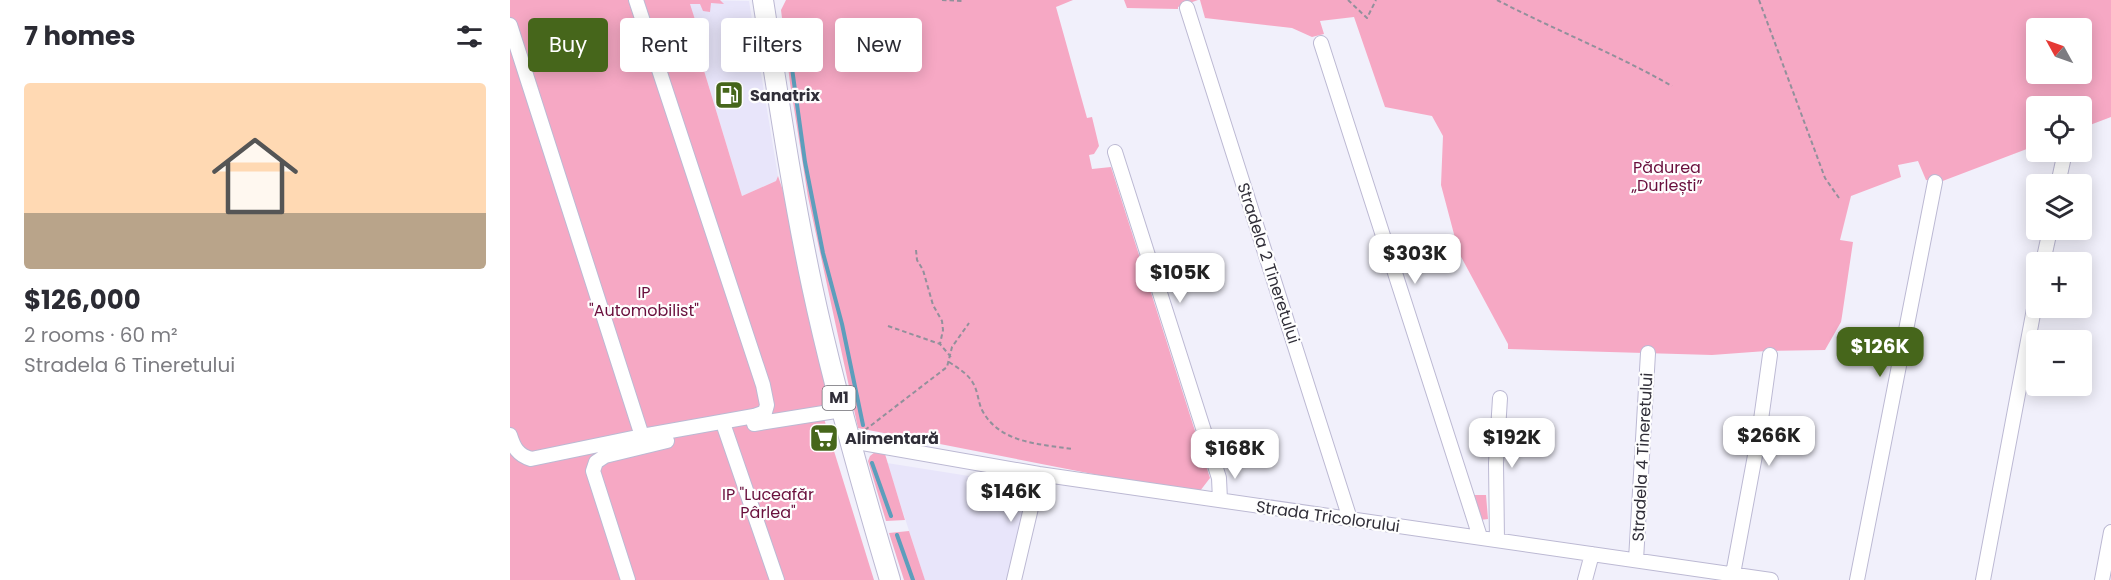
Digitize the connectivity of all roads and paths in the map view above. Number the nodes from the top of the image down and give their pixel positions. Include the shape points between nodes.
1 (636, 0) edge
2 (763, 0) edge
3 (942, 0) edge
4 (1348, 0) edge
5 (1376, 0) edge
6 (1497, 0) edge
7 (1759, 0) edge
8 (962, 1) edge
9 (1187, 8) dead end
10 (510, 25) edge
11 (1321, 43) dead end
12 (1672, 86) dead end
13 (1115, 152) dead end
14 (1935, 182) dead end
15 (1839, 198) dead end
16 (916, 250) dead end
17 (2032, 318) edge
18 (969, 323) dead end
19 (888, 326) dead end
20 (940, 345) junction
21 (1648, 354) dead end
22 (1770, 355) dead end
23 (951, 357) junction
24 (949, 362) junction
25 (1500, 398) dead end
26 (842, 410) junction
27 (725, 429) junction
28 (510, 435) edge
29 (642, 436) junction
30 (851, 441) junction
31 (1072, 449) dead end
32 (1039, 474) junction
33 (1220, 500) junction
34 (1350, 519) junction
35 (2111, 532) edge
36 (1479, 537) junction
37 (1497, 540) junction
38 (1592, 554) junction
39 (1636, 560) junction
40 (1733, 574) junction
41 (628, 580) edge
42 (777, 580) edge
43 (890, 580) edge
44 (1014, 580) edge
45 (1585, 580) edge
46 (1771, 580) edge
47 (1857, 580) edge
48 (1983, 580) edge
49 (2102, 580) edge

1 - 29 street via 768,405 765,412
2 - 26 highway, M1 via 812,287
3 - 8 path
4 - 5 path via 1367,18
6 - 12 path
7 - 15 path via 1825,178
9 - 34 street, Stradela 2 Tineretului
10 - 29 street
11 - 36 street
13 - 33 street via 1219,478
14 - 47 street
16 - 20 path via 942,321
17 - 48 street
18 - 23 path via 952,347
19 - 20 path
20 - 23 path
21 - 39 street, Stradela 4 Tineretului
22 - 40 street
23 - 24 path
24 - 30 path
24 - 31 path via 973,383 982,410 1007,436
25 - 37 street
26 - 27 street
26 - 30 highway, M1
27 - 41 street via 644,445 596,462 593,471
27 - 42 street
28 - 29 street via 521,456 531,459
30 - 32 street, Strada Tricolorului
30 - 43 highway, M1
32 - 33 street, Strada Tricolorului
32 - 44 street
33 - 34 street, Strada Tricolorului
34 - 36 street, Strada Tricolorului
35 - 49 street
36 - 37 street, Strada Tricolorului
37 - 38 street, Strada Tricolorului
38 - 39 street, Strada Tricolorului
38 - 45 street
39 - 40 street, Strada Tricolorului
40 - 46 street, Strada Tricolorului

